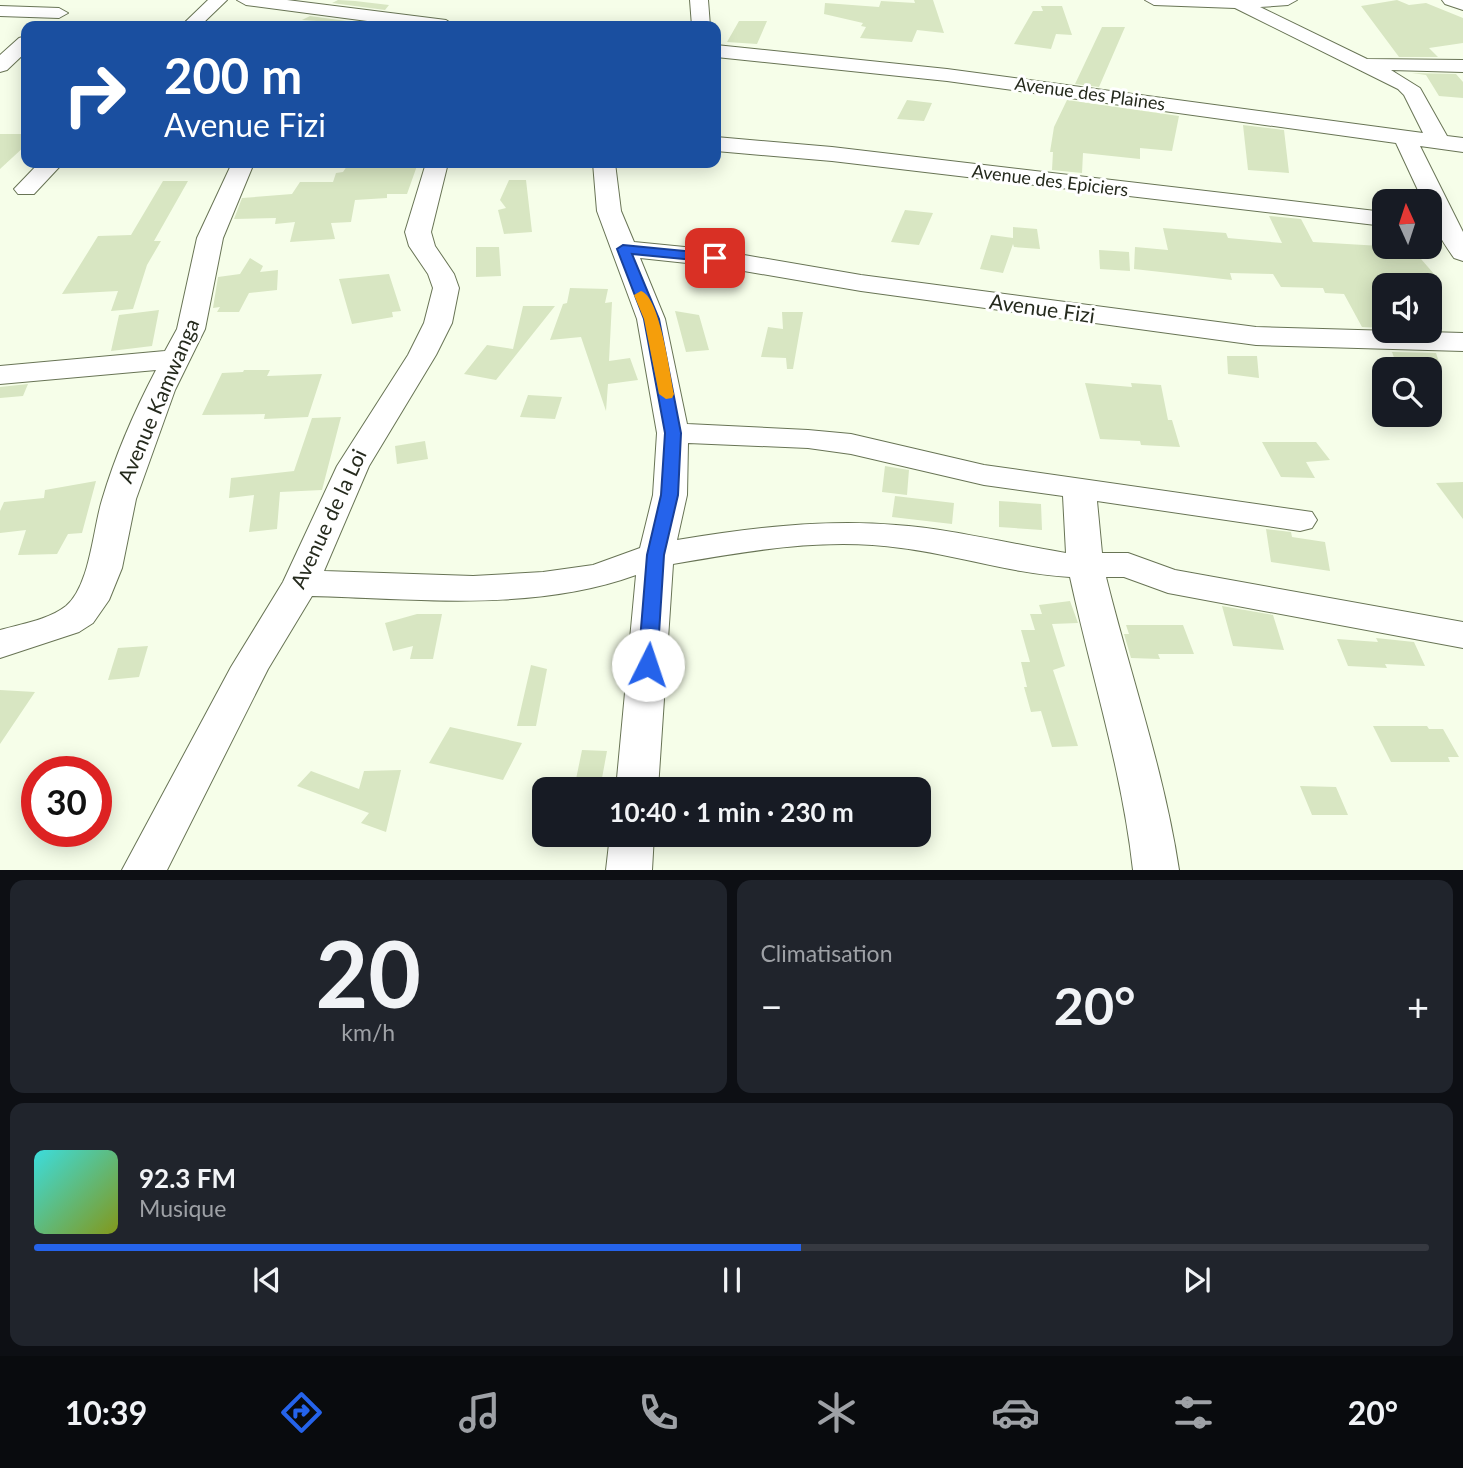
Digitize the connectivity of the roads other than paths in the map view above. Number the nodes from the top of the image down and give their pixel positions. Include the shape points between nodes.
1 (218, 0) edge
2 (246, 0) edge
3 (699, 0) edge
4 (1154, 0) edge
5 (1288, 0) edge
6 (1234, 1) edge
7 (329, 10) junction
8 (0, 11) edge
9 (50, 21) edge
10 (195, 21) edge
11 (321, 21) edge
12 (409, 21) edge
13 (701, 21) edge
14 (21, 47) edge
15 (721, 52) edge
16 (1363, 64) junction
17 (0, 66) edge
18 (1463, 66) edge
19 (1405, 137) junction
20 (1438, 141) junction
21 (721, 144) edge
22 (1463, 145) edge
23 (47, 168) edge
24 (241, 168) edge
25 (436, 168) edge
26 (605, 168) edge
27 (26, 189) dead end
28 (1424, 189) edge
29 (1372, 218) edge
30 (1442, 229) edge
31 (623, 249) junction
32 (1463, 253) edge
33 (1463, 342) edge
34 (175, 359) junction
35 (0, 375) edge
36 (673, 433) junction
37 (1079, 489) junction
38 (1300, 520) dead end
39 (656, 555) junction
40 (1084, 566) junction
41 (301, 583) junction
42 (1463, 635) edge
43 (9, 642) edge
44 (637, 777) edge
45 (631, 847) edge
46 (144, 870) edge
47 (629, 870) edge
48 (1156, 870) edge

1 - 10 street
2 - 7 street
3 - 13 street
4 - 6 street
5 - 6 street
6 - 16 street
7 - 11 street
7 - 12 street
8 - 9 street via 66,9
14 - 17 street
15 - 19 street, Avenue des Plaines via 955,76
16 - 18 street
16 - 20 street via 1410,89
19 - 20 street, Avenue des Plaines
19 - 28 street
20 - 22 street, Avenue des Plaines
21 - 29 street, Avenue des Epiciers
23 - 27 street
24 - 34 street, Avenue Kamwanga via 212,230 197,311
25 - 41 street, Avenue de la Loi via 418,232 445,284 443,308 422,355 353,466
26 - 31 street via 610,211
30 - 32 street
31 - 33 street, Avenue Fizi via 715,258 861,283 1256,336
31 - 36 street via 652,319
34 - 35 street
34 - 43 street, Avenue Kamwanga via 119,499 92,600 66,623
36 - 37 street via 851,444 944,468
36 - 39 street via 670,495
37 - 38 street
37 - 40 street
39 - 40 street via 752,539 856,534 899,536
39 - 41 street via 597,576 543,584 472,588
39 - 44 street
40 - 42 street via 1137,566 1168,582
40 - 48 street via 1148,809
41 - 46 street, Avenue de la Loi via 250,667
45 - 47 street

